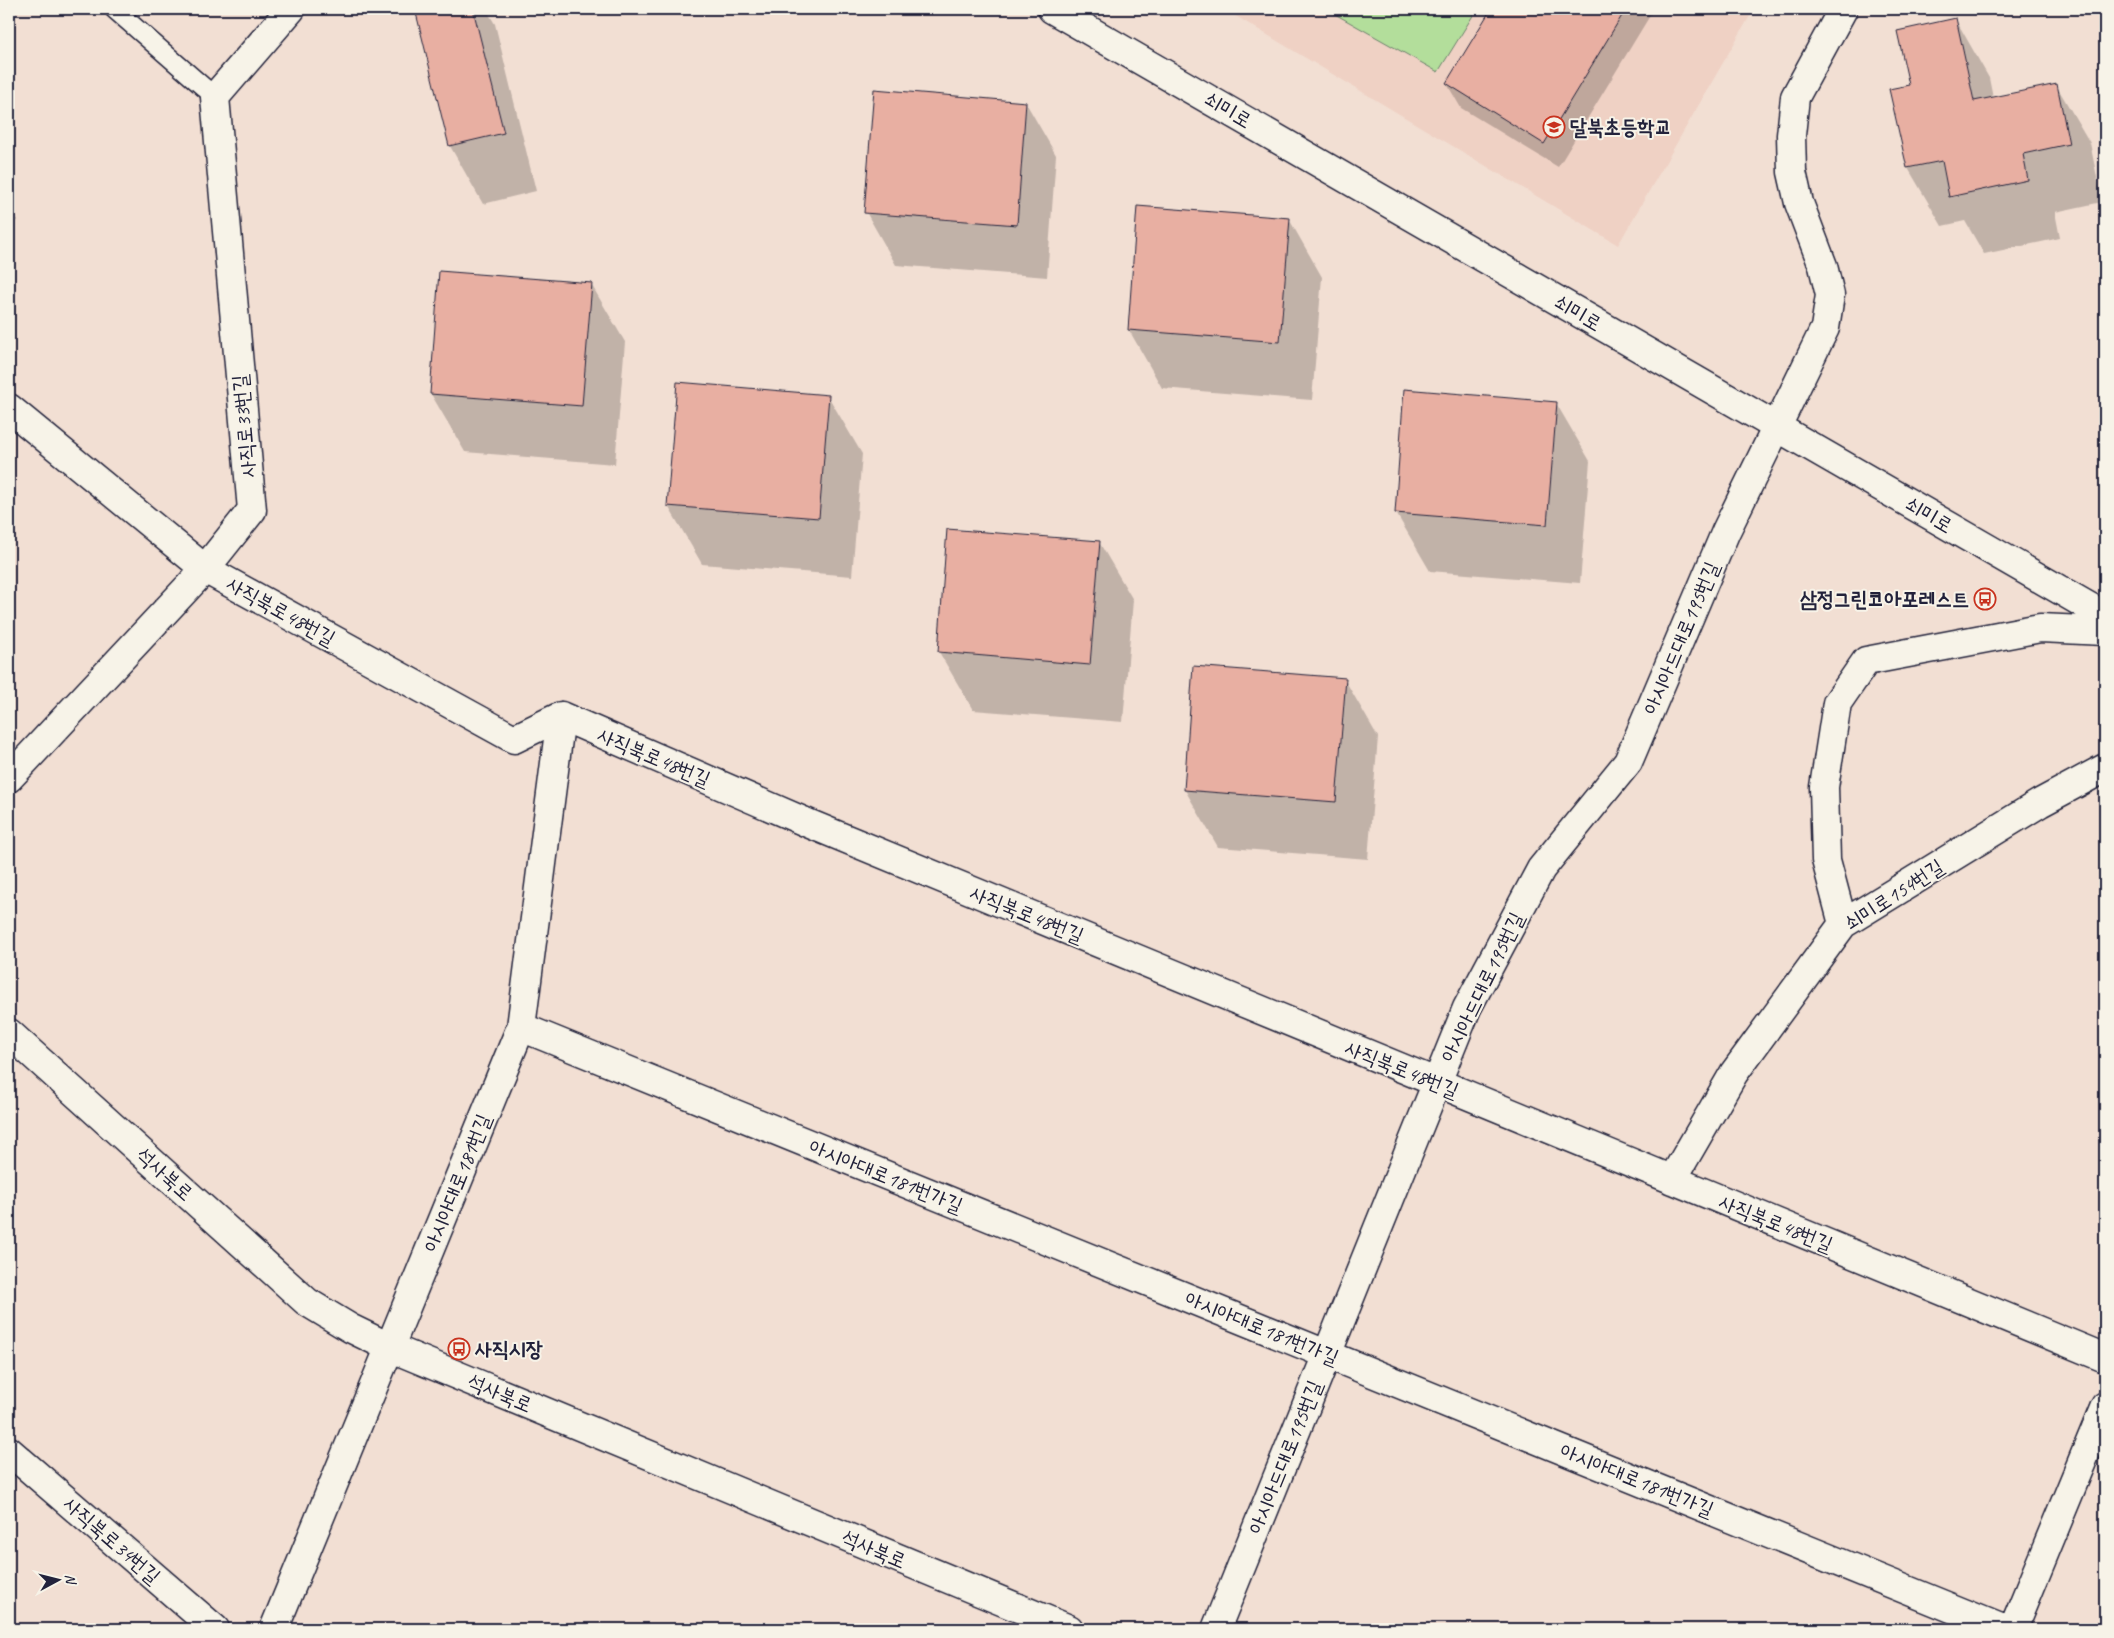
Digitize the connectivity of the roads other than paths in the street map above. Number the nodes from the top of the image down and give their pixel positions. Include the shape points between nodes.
1 (114, 9) edge
2 (291, 9) edge
3 (1052, 9) edge
4 (1843, 9) edge
5 (214, 97) junction
6 (9, 408) edge
7 (1777, 428) junction
8 (205, 569) junction
9 (2105, 616) edge
10 (2105, 631) edge
11 (560, 716) junction
12 (2105, 768) edge
13 (9, 778) edge
14 (1843, 924) junction
15 (520, 1027) junction
16 (9, 1033) edge
17 (1436, 1083) junction
18 (1672, 1180) junction
19 (389, 1348) junction
20 (1327, 1354) junction
21 (2105, 1358) edge
22 (2105, 1406) edge
23 (9, 1451) edge
24 (215, 1629) edge
25 (274, 1629) edge
26 (1069, 1629) edge
27 (1216, 1629) edge
28 (2003, 1629) edge
29 (2013, 1629) edge

1 - 5 lane
2 - 5 street
3 - 7 street, 쇠미로
4 - 7 street, 아시아드대로195번길 via 1795,97 1792,172 1830,295 1825,328
5 - 8 street, 사직로33번길 via 252,510
6 - 8 street, 사직북로48번길
7 - 9 street, 쇠미로
7 - 17 street, 아시아드대로195번길 via 1726,531 1628,762 1541,869 1467,1008
8 - 11 street, 사직북로48번길 via 514,739
8 - 13 street, 사직로33번길
10 - 14 street via 2040,628 1866,661 1837,703 1824,787 1826,860
11 - 15 street, 아시아대로181번길
11 - 17 street, 사직북로48번길 via 810,824
12 - 14 street, 쇠미로154번길 via 2040,803
14 - 18 street, 쇠미로154번길 via 1734,1073
15 - 19 street, 아시아대로181번길
15 - 20 street, 아시아대로181번가길
16 - 19 street, 석사북로 via 307,1302
17 - 18 street, 사직북로48번길
17 - 20 street, 아시아드대로195번길
18 - 21 street, 사직북로48번길
19 - 25 street, 아시아대로181번길
19 - 26 street, 석사북로
20 - 27 street, 아시아드대로195번길
20 - 28 street, 아시아대로181번가길
22 - 29 street
23 - 24 street, 사직북로34번길

